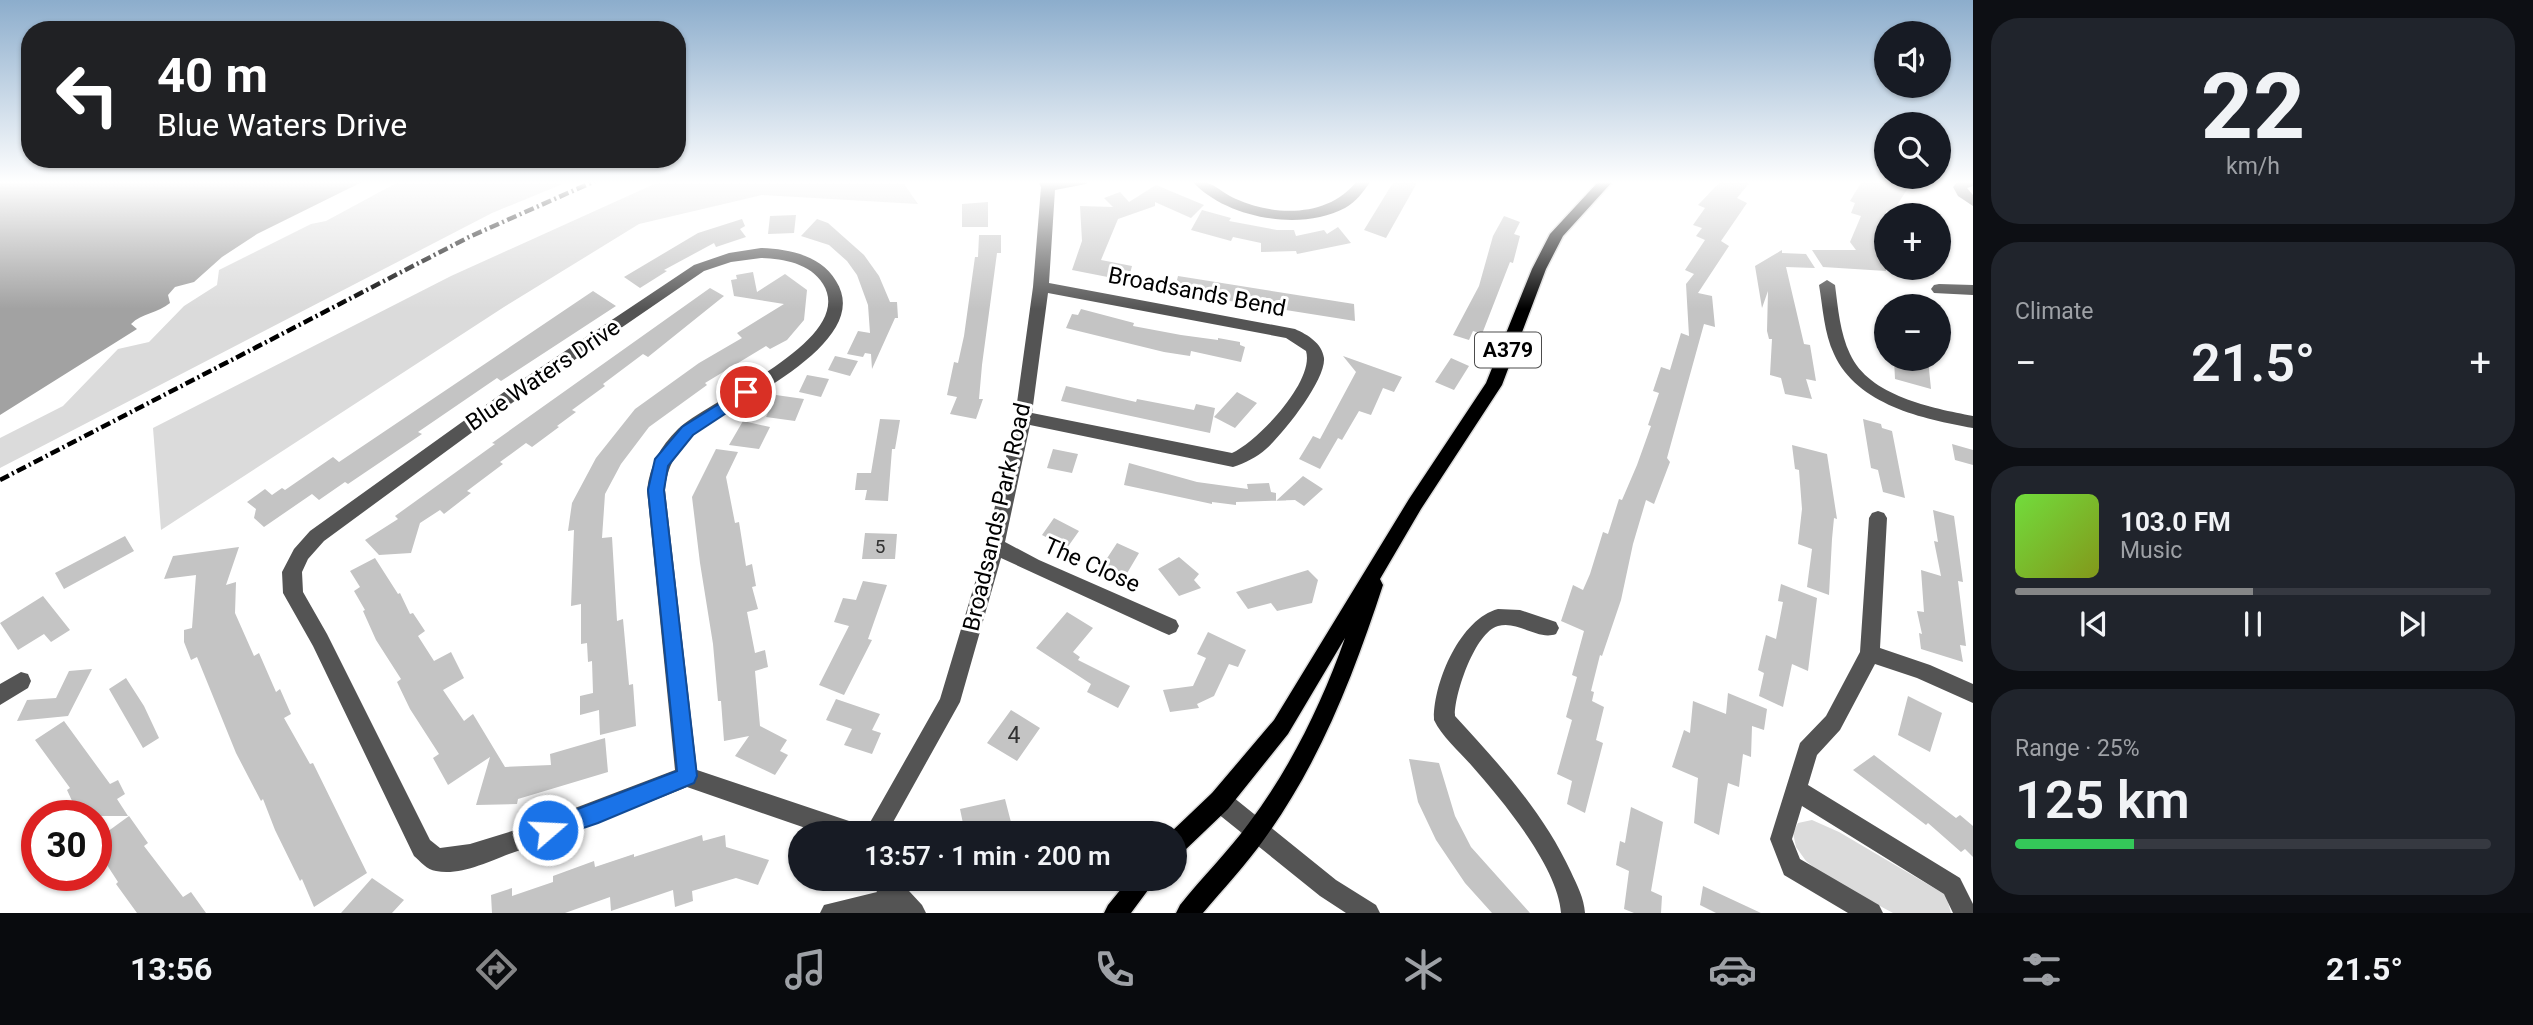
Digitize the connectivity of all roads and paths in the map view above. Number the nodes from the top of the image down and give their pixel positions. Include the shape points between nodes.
1 (1044, 224) edge
2 (1567, 224) edge
3 (1827, 285) dead end
4 (1041, 287) junction
5 (1939, 289) dead end
6 (1973, 290) edge
7 (1023, 417) junction
8 (1973, 422) edge
9 (1878, 518) dead end
10 (995, 546) junction
11 (1381, 559) junction
12 (1169, 626) dead end
13 (1549, 628) dead end
14 (1870, 653) junction
15 (21, 681) dead end
16 (1973, 694) edge
17 (0, 696) edge
18 (687, 776) junction
19 (1797, 790) junction
20 (1220, 801) junction
21 (817, 821) edge
22 (883, 821) edge
23 (1256, 832) junction
24 (1187, 833) edge
25 (892, 891) edge
26 (1135, 891) edge
27 (906, 906) edge
28 (832, 913) edge
29 (1116, 913) edge
30 (1188, 913) edge
31 (1368, 913) edge
32 (1573, 913) edge
33 (1871, 913) edge
34 (1965, 913) edge

1 - 4 street, Broadsands Park Road
2 - 11 main road, A379 via 1539,269 1493,385
3 - 8 street via 1847,365 1888,397
4 - 7 street, Broadsands Park Road
4 - 7 street, Broadsands Bend via 1289,333 1313,348 1318,363 1263,443 1251,454 1233,460
5 - 6 street
7 - 10 street, Broadsands Park Road
9 - 14 street
10 - 12 street, The Close
10 - 22 street, Broadsands Park Road via 950,702
11 - 20 main road, A379 via 1281,727
11 - 23 main road, A379 via 1353,650 1310,747
13 - 32 street via 1506,616 1489,619 1454,672 1444,703 1445,720 1533,822 1557,867
14 - 16 street
14 - 19 street via 1833,723 1808,750
15 - 17 street
18 - 18 street, Blue Waters Drive via 510,843 455,860 436,860 422,848 293,593 292,572 300,554 317,536 371,494 699,268 757,253 798,258 828,277 836,292 829,331 786,366 688,431 661,464 656,490
18 - 21 street
19 - 33 street via 1781,839 1792,867
19 - 34 street via 1952,886
20 - 23 street
20 - 24 main road, A379
23 - 30 main road, A379
23 - 31 street
25 - 27 street
26 - 29 main road
27 - 28 street

